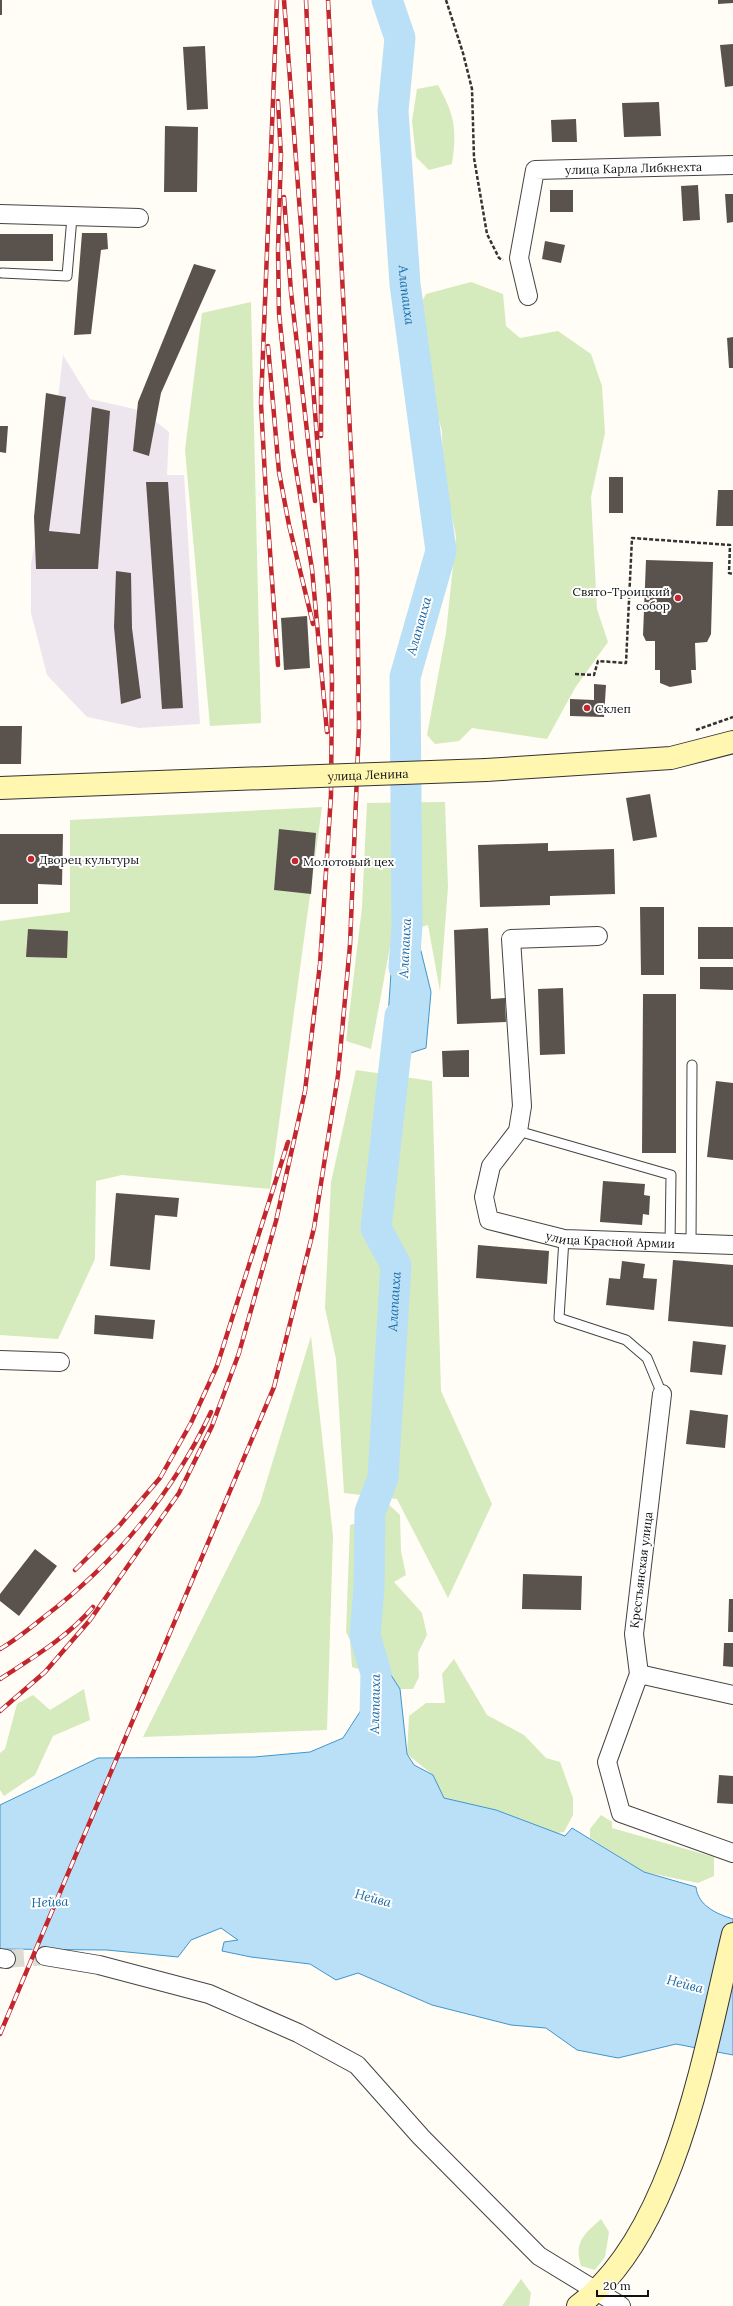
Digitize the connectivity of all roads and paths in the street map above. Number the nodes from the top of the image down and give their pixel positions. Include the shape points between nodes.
1 (446, 0) edge
2 (733, 165) edge
3 (0, 214) edge
4 (72, 217) junction
5 (139, 218) dead end
6 (521, 268) junction
7 (2, 273) dead end
8 (528, 296) dead end
9 (733, 574) edge
10 (575, 674) dead end
11 (731, 744) edge
12 (0, 788) edge
13 (598, 936) dead end
14 (692, 1065) dead end
15 (518, 1131) junction
16 (564, 1238) junction
17 (670, 1244) junction
18 (691, 1244) junction
19 (733, 1245) edge
20 (0, 1360) edge
21 (60, 1362) dead end
22 (662, 1394) joint
23 (639, 1674) junction
24 (733, 1695) edge
25 (733, 1853) edge
26 (733, 1934) edge
27 (45, 1956) tunnel mouth
28 (596, 2292) junction
29 (578, 2306) edge
30 (621, 2306) edge

1 - 6 path via 472,89 474,158 487,234 499,258
2 - 6 street, улица Карла Либкнехта via 535,170 519,258
3 - 4 street
4 - 5 street
4 - 7 lane via 67,276
6 - 8 street
9 - 10 path via 729,573 730,545 632,538 626,663 598,661 594,676
11 - 12 main road, улица Ленина, bridge via 671,758 486,770
13 - 15 street via 511,939 522,1106
14 - 18 lane
15 - 16 street, улица Красной Армии via 491,1166 484,1197 489,1220
15 - 17 lane via 671,1175
16 - 17 street, улица Красной Армии
16 - 22 lane via 559,1318 626,1340 647,1358
17 - 18 street, улица Красной Армии
18 - 19 street, улица Красной Армии
20 - 21 street
22 - 23 street, Крестьянская улица via 634,1634
23 - 24 street
23 - 25 street, Крестьянская улица via 607,1762 621,1813
26 - 28 main road via 679,2143 651,2213 621,2260
27 - 28 street via 99,1965 209,1994 298,2033 357,2065 421,2137 539,2256
28 - 29 main road
28 - 30 street

